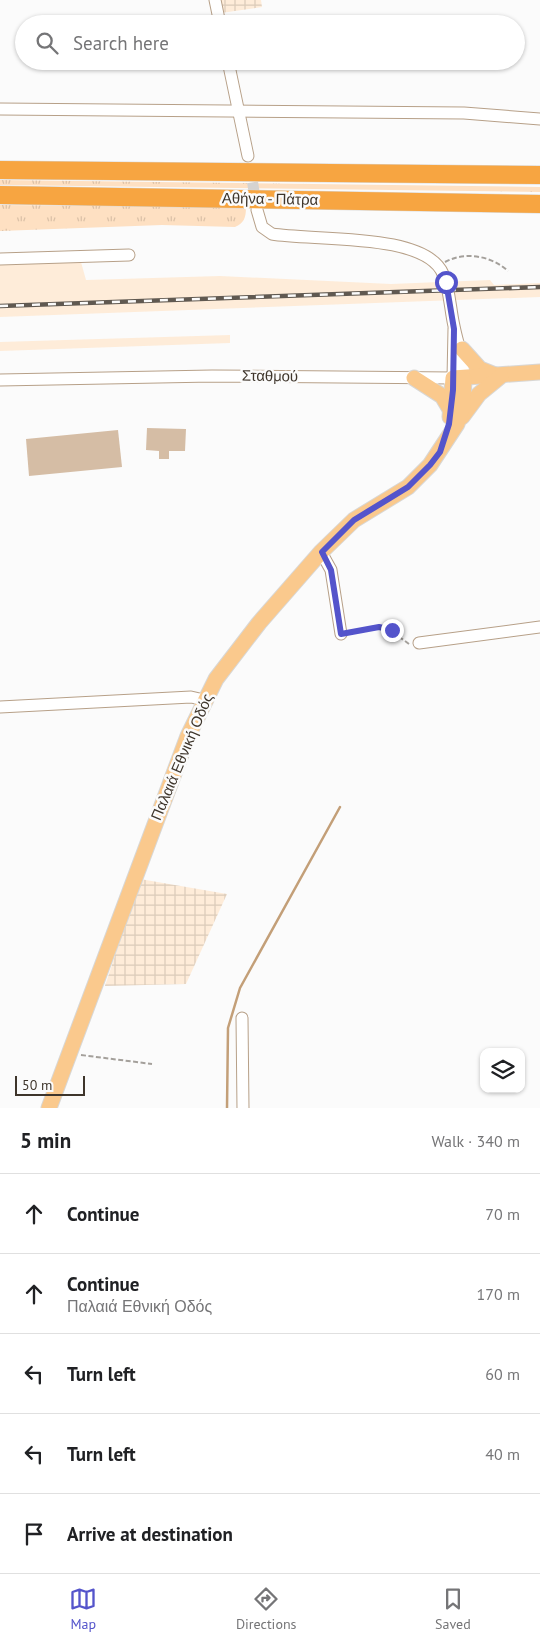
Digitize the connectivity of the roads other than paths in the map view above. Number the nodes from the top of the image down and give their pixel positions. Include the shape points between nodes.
1 (215, 0) edge
2 (218, 15) edge
3 (230, 70) edge
4 (0, 109) edge
5 (239, 111) junction
6 (540, 119) edge
7 (248, 156) tunnel mouth
8 (0, 170) edge
9 (540, 175) edge
10 (0, 195) edge
11 (540, 204) edge
12 (257, 210) tunnel mouth
13 (129, 255) dead end
14 (0, 259) edge
15 (454, 329) junction
16 (462, 349) junction
17 (540, 372) edge
18 (501, 376) junction
19 (414, 378) junction
20 (459, 378) junction
21 (0, 380) edge
22 (454, 418) junction
23 (322, 552) junction
24 (540, 626) edge
25 (341, 634) road end
26 (419, 643) road end
27 (204, 700) junction
28 (0, 707) edge
29 (242, 1018) dead end
30 (48, 1108) edge
31 (243, 1108) edge

1 - 2 street
3 - 5 street
4 - 5 street
5 - 6 street via 464,113
5 - 7 street
8 - 9 highway, Αθήνα - Πάτρα
10 - 11 highway, Αθήνα - Πάτρα
12 - 15 street via 262,227 272,234 407,247 426,255 438,266 446,282
13 - 14 street
15 - 16 street
15 - 20 street
16 - 18 main road via 480,370
16 - 20 street
17 - 18 main road, Σταθμού
18 - 20 main road, Σταθμού
18 - 22 main road
19 - 20 street, Σταθμού
19 - 21 street, Σταθμού via 212,376
19 - 22 main road via 442,396
20 - 22 main road, Παλαιά Εθνική Οδός via 463,405
22 - 23 main road, Παλαιά Εθνική Οδός via 440,452 430,465 408,487 354,520
23 - 25 street via 331,570
23 - 27 main road, Παλαιά Εθνική Οδός via 254,630
24 - 26 street
27 - 28 street via 192,697
27 - 30 main road, Παλαιά Εθνική Οδός
29 - 31 street

